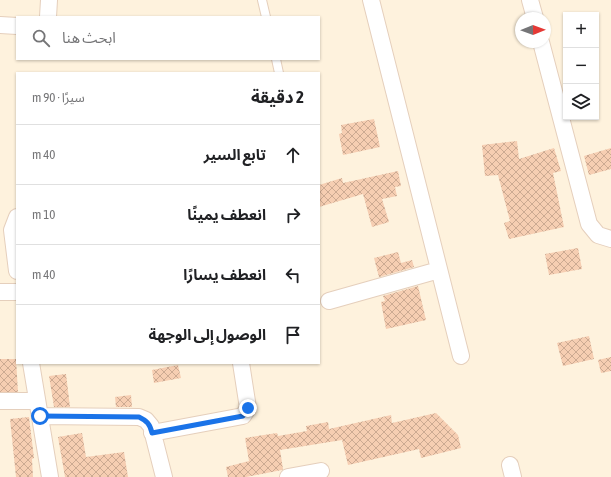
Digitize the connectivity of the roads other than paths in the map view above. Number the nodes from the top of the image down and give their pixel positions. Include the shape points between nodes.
1 (49, 0) edge
2 (262, 0) edge
3 (371, 0) edge
4 (530, 0) edge
5 (533, 12) edge
6 (48, 16) edge
7 (266, 16) edge
8 (0, 26) edge
9 (16, 26) edge
10 (543, 48) edge
11 (276, 60) edge
12 (279, 72) edge
13 (16, 220) edge
14 (611, 239) edge
15 (16, 263) edge
16 (439, 270) junction
17 (0, 292) edge
18 (16, 292) edge
19 (329, 301) dead end
20 (461, 356) dead end
21 (32, 364) edge
22 (241, 364) edge
23 (0, 401) edge
24 (38, 409) junction
25 (152, 433) junction
26 (321, 471) dead end
27 (50, 477) edge
28 (164, 477) edge
29 (288, 477) edge

1 - 6 street
2 - 7 lane
3 - 16 street
4 - 5 street
8 - 9 street
10 - 14 street via 588,224 598,235
11 - 12 lane
13 - 15 street via 12,230
16 - 19 street
16 - 20 street
17 - 18 street
21 - 24 street
22 - 25 street via 248,408 243,416
23 - 24 street
24 - 25 street via 139,417 151,426
24 - 27 street
25 - 28 street
26 - 29 street

